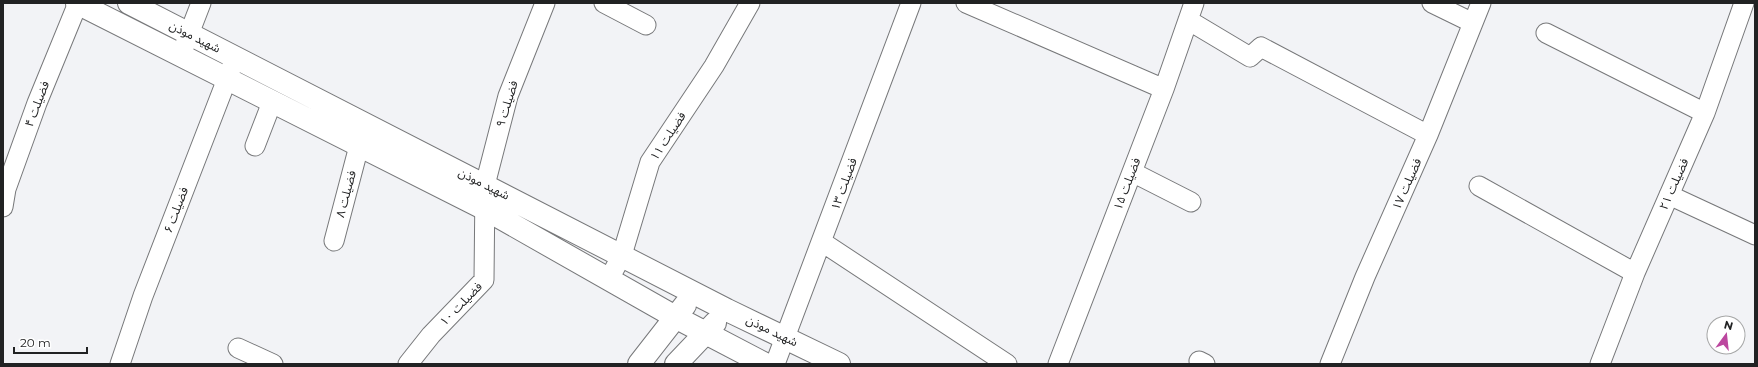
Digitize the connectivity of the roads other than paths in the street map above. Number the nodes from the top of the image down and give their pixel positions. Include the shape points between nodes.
1 (78, 3) edge
2 (129, 3) edge
3 (201, 3) edge
4 (545, 3) edge
5 (604, 3) edge
6 (750, 3) edge
7 (911, 3) edge
8 (966, 3) edge
9 (1432, 3) edge
10 (1481, 3) edge
11 (1744, 3) edge
12 (1191, 12) edge
13 (1473, 23) junction
14 (646, 25) dead end
15 (1546, 33) dead end
16 (190, 34) junction
17 (180, 55) junction
18 (235, 57) junction
19 (227, 79) junction
20 (1164, 89) junction
21 (272, 102) junction
22 (1705, 113) junction
23 (1428, 135) junction
24 (255, 146) dead end
25 (359, 146) junction
26 (1132, 172) junction
27 (485, 185) junction
28 (1479, 186) dead end
29 (1669, 195) junction
30 (1190, 202) dead end
31 (3, 207) edge
32 (485, 209) junction
33 (1755, 235) edge
34 (334, 241) dead end
35 (822, 242) junction
36 (622, 255) junction
37 (1635, 273) junction
38 (609, 280) junction
39 (695, 293) junction
40 (727, 310) junction
41 (677, 318) junction
42 (706, 333) junction
43 (786, 338) junction
44 (238, 348) dead end
45 (120, 364) edge
46 (273, 364) edge
47 (408, 364) edge
48 (639, 364) edge
49 (676, 364) edge
50 (765, 364) edge
51 (775, 364) edge
52 (839, 364) edge
53 (1007, 364) edge
54 (1058, 364) edge
55 (1330, 364) edge
56 (1600, 364) edge

1 - 17 main road, شهید موذن
1 - 31 street, فضیلت ۴ via 37,103 6,189
2 - 16 main road, شهید موذن
3 - 16 street
4 - 27 street, فضیلت ۹ via 508,96
5 - 14 street
6 - 36 street, فضیلت ۱۱ via 714,66 650,162
7 - 35 street, فضیلت ۱۳
8 - 20 street
9 - 13 street
10 - 13 street, فضیلت ۱۷
11 - 22 street, فضیلت ۲۱
12 - 20 street, فضیلت ۱۵
12 - 23 street via 1250,57 1261,47
13 - 23 street, فضیلت ۱۷
15 - 22 street
16 - 17 street
16 - 18 main road, شهید موذن
17 - 19 main road, شهید موذن
18 - 19 street, فضیلت ۶
18 - 27 main road, شهید موذن
19 - 21 main road, شهید موذن
19 - 45 street, فضیلت ۶ via 143,296
20 - 26 street, فضیلت ۱۵
21 - 24 street
21 - 25 main road, شهید موذن
22 - 29 street, فضیلت ۲۱
23 - 55 street, فضیلت ۱۷ via 1365,277
25 - 32 main road, شهید موذن
25 - 34 street, فضیلت ۸
26 - 30 street
26 - 54 street, فضیلت ۱۵
27 - 32 street, فضیلت ۹
27 - 36 main road, شهید موذن
28 - 37 street
29 - 33 street
29 - 37 street, فضیلت ۲۱
32 - 38 main road, شهید موذن
32 - 47 street, فضیلت ۱۰ via 484,280 431,335
35 - 43 street, فضیلت ۱۳
35 - 53 street
36 - 38 street, فضیلت ۱۱
36 - 39 main road, شهید موذن
37 - 56 street, فضیلت ۲۱
38 - 41 main road, شهید موذن
39 - 40 main road, شهید موذن
39 - 41 main road
40 - 42 main road
40 - 43 main road, شهید موذن
41 - 42 main road, شهید موذن
41 - 48 main road
42 - 49 main road
42 - 50 main road, شهید موذن
43 - 51 street, فضیلت ۱۳
43 - 52 main road, شهید موذن
44 - 46 street

